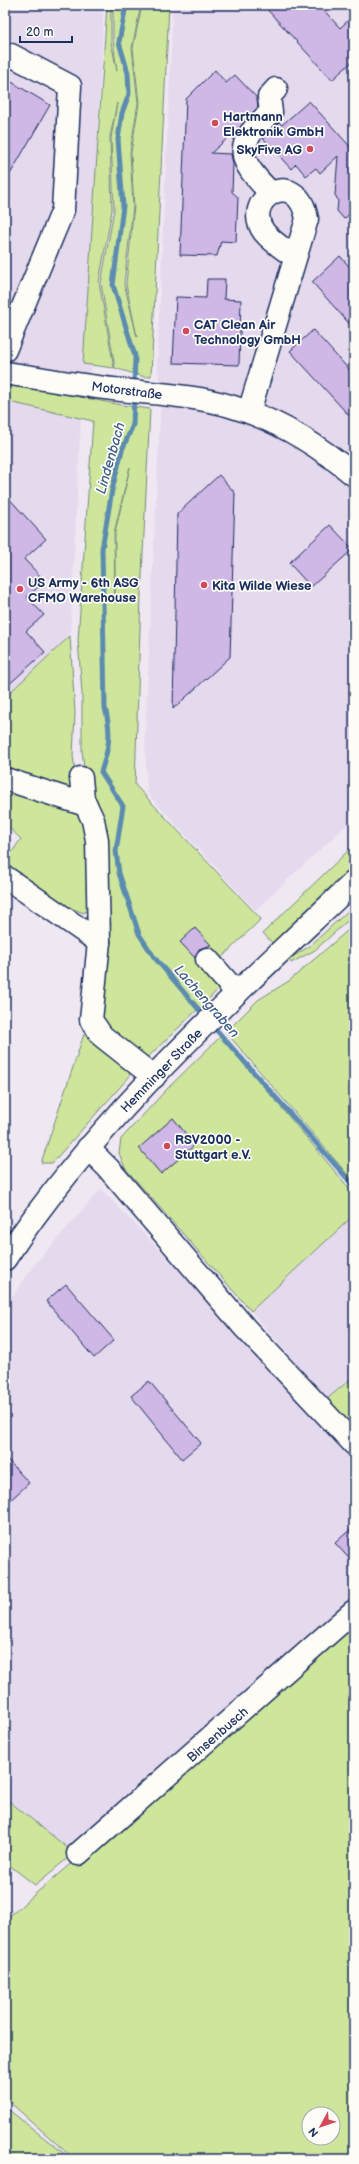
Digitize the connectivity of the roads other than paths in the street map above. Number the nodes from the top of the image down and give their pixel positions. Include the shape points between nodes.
1 (12, 55) dead end
2 (276, 89) dead end
3 (271, 193) junction
4 (295, 257) junction
5 (10, 325) edge
6 (5, 350) edge
7 (5, 372) edge
8 (249, 412) junction
9 (354, 475) edge
10 (81, 778) dead end
11 (5, 779) edge
12 (86, 805) junction
13 (5, 877) edge
14 (354, 882) edge
15 (99, 942) junction
16 (207, 959) dead end
17 (231, 998) junction
18 (154, 1077) junction
19 (88, 1148) junction
20 (5, 1259) edge
21 (354, 1444) edge
22 (354, 1611) edge
23 (78, 1854) dead end

1 - 5 street via 70,86 64,210
2 - 3 street via 269,97 271,112 252,129 245,142 243,155 250,170
3 - 4 street via 263,200 258,222 264,232
3 - 4 street via 279,190 288,191 304,205 307,219
4 - 8 street via 283,305
5 - 6 street
7 - 8 street, Motorstraße via 211,402
8 - 9 street, Motorstraße via 275,423 315,446
10 - 12 street
11 - 12 street
12 - 15 street via 93,820 97,840
13 - 15 street
14 - 17 street, Hemminger Straße
15 - 18 street via 91,1020 102,1036
16 - 17 street
17 - 18 street, Hemminger Straße
18 - 19 street, Hemminger Straße
19 - 20 street, Hemminger Straße
19 - 21 street via 245,1328
22 - 23 street, Binsenbusch

